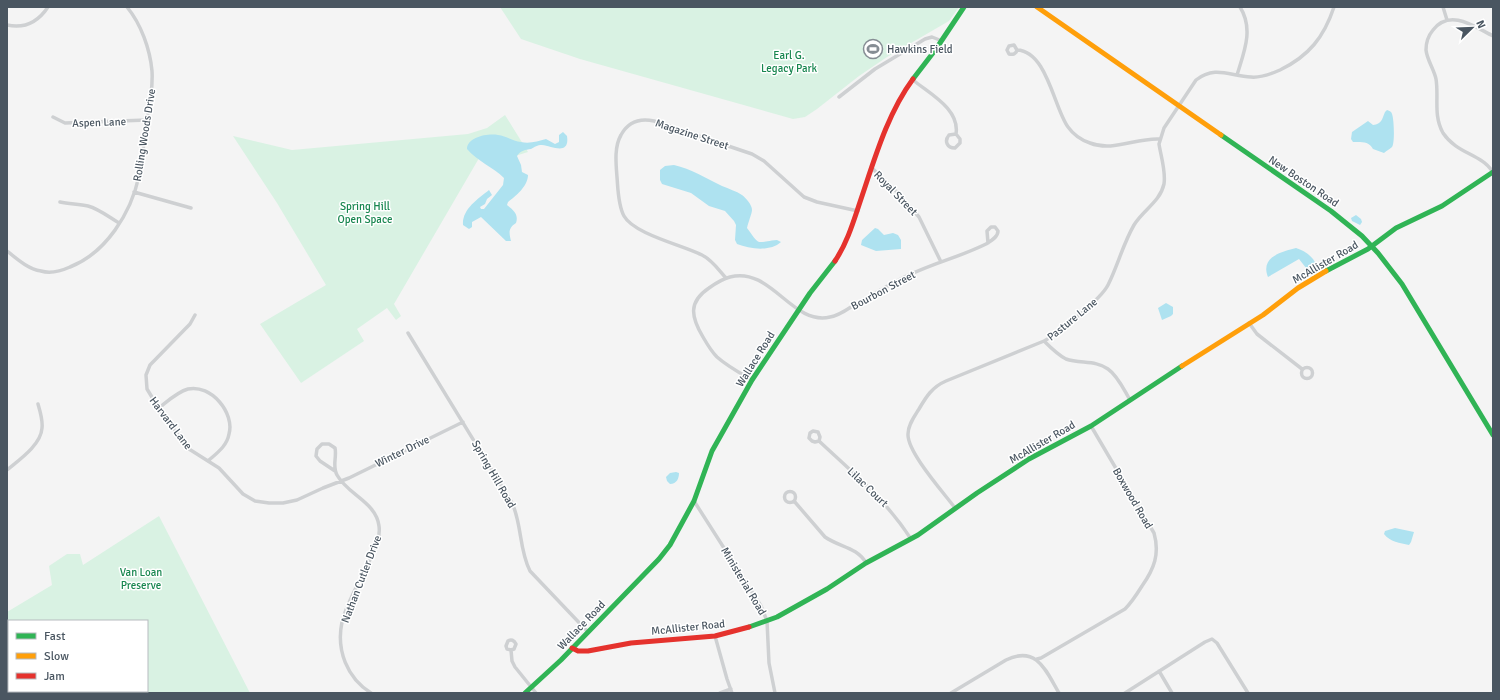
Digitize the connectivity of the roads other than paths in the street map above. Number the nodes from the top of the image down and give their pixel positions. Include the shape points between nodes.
1 (48, 7) edge
2 (127, 7) edge
3 (964, 7) edge
4 (1036, 7) edge
5 (1240, 7) edge
6 (1334, 7) edge
7 (1443, 7) edge
8 (1447, 20) junction
9 (7, 25) edge
10 (1493, 36) edge
11 (942, 40) junction
12 (1017, 50) dead end
13 (1237, 75) junction
14 (913, 80) junction
15 (839, 97) dead end
16 (1179, 106) junction
17 (53, 117) dead end
18 (147, 120) junction
19 (956, 134) dead end
20 (1159, 139) junction
21 (872, 168) junction
22 (1493, 172) edge
23 (134, 192) junction
24 (60, 202) dead end
25 (191, 208) dead end
26 (858, 211) junction
27 (119, 223) junction
28 (988, 243) dead end
29 (1373, 245) junction
30 (7, 252) edge
31 (941, 262) junction
32 (726, 278) junction
33 (799, 310) junction
34 (195, 315) dead end
35 (1249, 323) junction
36 (408, 333) dead end
37 (1044, 342) junction
38 (1302, 369) dead end
39 (752, 380) junction
40 (1130, 400) junction
41 (38, 404) dead end
42 (159, 408) junction
43 (463, 422) junction
44 (1091, 426) junction
45 (1493, 435) edge
46 (819, 441) dead end
47 (208, 461) junction
48 (7, 470) edge
49 (335, 471) junction
50 (342, 482) junction
51 (694, 501) junction
52 (794, 501) dead end
53 (956, 508) junction
54 (911, 539) junction
55 (866, 563) junction
56 (767, 622) junction
57 (588, 632) junction
58 (716, 636) junction
59 (572, 648) junction
60 (511, 650) dead end
61 (1037, 659) junction
62 (1159, 671) junction
63 (531, 687) junction
64 (732, 691) edge
65 (371, 693) edge
66 (525, 693) edge
67 (536, 693) edge
68 (720, 693) edge
69 (775, 693) edge
70 (951, 693) edge
71 (1059, 693) edge
72 (1125, 693) edge
73 (1172, 693) edge
74 (1248, 693) edge

1 - 9 street via 39,18 29,24 16,27
2 - 18 street, Rolling Woods Drive via 139,27 151,62 152,83
3 - 11 street, Wallace Road
4 - 16 street, New Boston Road
5 - 13 street via 1247,24 1247,39
6 - 13 street via 1317,41 1296,61 1264,76
7 - 8 street
8 - 10 street via 1466,21
8 - 22 street via 1434,28 1426,43 1428,57 1436,77 1438,120 1444,134 1453,144 1482,161
11 - 14 street, Wallace Road
11 - 15 street via 932,37 925,39 875,70
12 - 20 street via 1024,51 1038,64 1049,83 1064,121 1072,132 1090,144 1105,147 1147,138
13 - 16 street via 1215,72 1201,76 1191,86
14 - 19 street via 952,113
14 - 21 street, Wallace Road via 894,110
16 - 20 street
16 - 29 street, New Boston Road via 1340,218
17 - 18 street, Aspen Lane via 65,123
18 - 23 street, Rolling Woods Drive via 141,166
20 - 37 street, Pasture Lane via 1164,176 1159,197 1133,226 1104,291
21 - 26 street, Wallace Road
21 - 31 street, Royal Street via 919,217
22 - 29 street, McAllister Road via 1442,206 1396,228
23 - 25 street
23 - 27 street, Rolling Woods Drive
24 - 27 street via 88,206
26 - 32 street, Magazine Street via 804,197 764,161 752,154 654,121 634,122 623,131 617,152 618,194 623,215 639,229 702,255
26 - 33 street, Wallace Road via 842,250
27 - 30 street, Rolling Woods Drive via 94,254 76,265 56,272 35,270
28 - 31 street, Bourbon Street
29 - 35 street, McAllister Road via 1321,273
29 - 45 street, New Boston Road via 1402,284
31 - 33 street, Bourbon Street via 900,279 829,318 809,315
32 - 33 street via 745,276 759,280
32 - 39 street via 706,290 696,300 693,307 695,321 715,355
33 - 39 street, Wallace Road
34 - 42 street, Harvard Lane via 190,324 146,371 147,389
35 - 38 street via 1257,334
35 - 40 street, McAllister Road
36 - 43 street, Spring Hill Road
37 - 40 street via 1067,359 1102,365 1108,369
37 - 53 street, Pasture Lane via 939,384 929,394 912,421 908,435 911,448
39 - 51 street, Wallace Road via 712,452
40 - 44 street, McAllister Road
41 - 48 street via 42,426 40,436
42 - 47 street, Harvard Lane via 184,444
42 - 47 street via 190,389 204,390 216,397 228,418 230,432 224,445
43 - 50 street, Winter Drive
43 - 57 street, Spring Hill Road via 512,503 530,571
44 - 53 street, McAllister Road via 1029,459
44 - 61 street, Boxwood Road via 1151,528 1157,547 1155,561 1135,598 1125,609
46 - 54 street, Lilac Court via 886,504
47 - 50 street, Harvard Lane via 224,472 242,494 255,501 283,503 297,500
49 - 49 street, Nathan Cutler Drive via 316,456 317,448 322,444 329,444 335,448
49 - 50 street, Nathan Cutler Drive
50 - 65 street, Nathan Cutler Drive via 368,505 379,523 380,530 377,544 348,605 341,629 342,650 348,670 356,682
51 - 56 street, Ministerial Road via 761,606
51 - 57 street, Wallace Road via 666,551
52 - 55 street via 825,537 857,552
53 - 54 street, McAllister Road
54 - 55 street, McAllister Road
55 - 56 street, McAllister Road via 827,589
56 - 58 street, McAllister Road
56 - 69 street, Ministerial Road via 769,663
57 - 59 street, Wallace Road
58 - 59 street, McAllister Road via 631,643 588,651
58 - 64 street
59 - 63 street, Wallace Road
60 - 63 street via 515,667
61 - 70 street via 1024,655 1011,658
61 - 71 street
62 - 72 street
62 - 73 street
62 - 74 street via 1205,642 1214,640
63 - 66 street, Wallace Road
63 - 67 street
64 - 68 street

